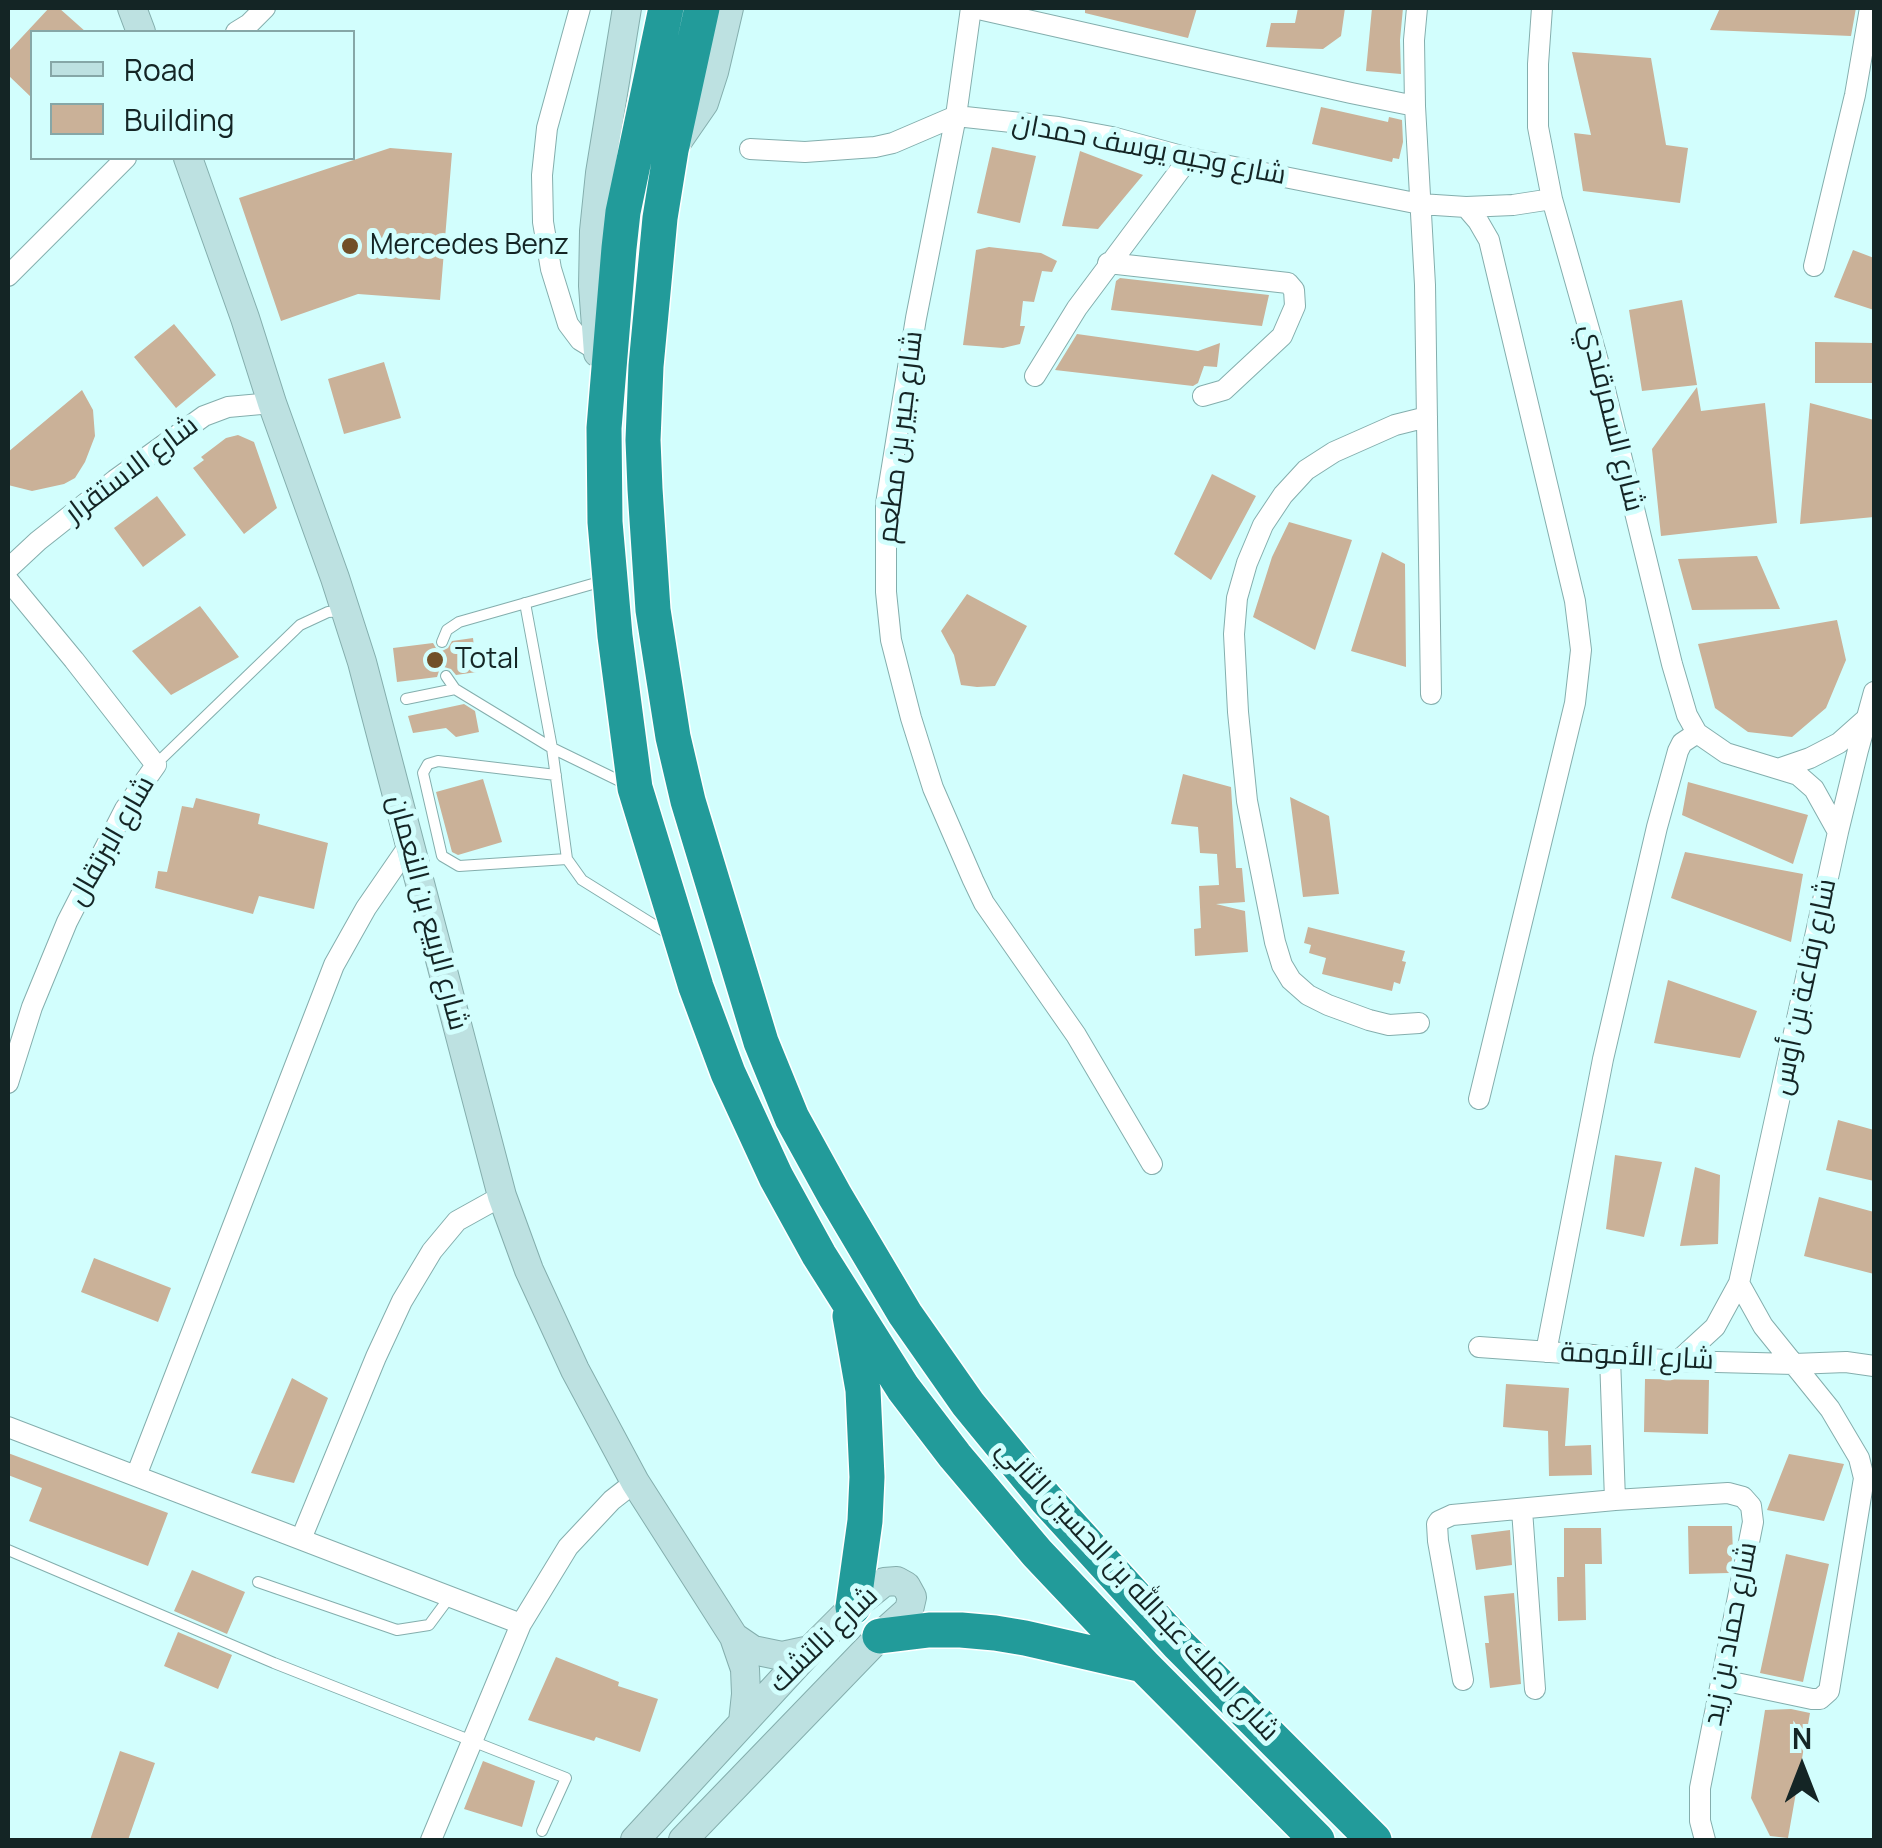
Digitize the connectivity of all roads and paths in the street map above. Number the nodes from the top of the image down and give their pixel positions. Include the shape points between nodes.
1 (264, 8) edge
2 (580, 8) edge
3 (627, 8) edge
4 (666, 8) edge
5 (702, 8) edge
6 (729, 8) edge
7 (973, 8) edge
8 (1416, 8) edge
9 (1542, 8) edge
10 (1870, 8) edge
11 (239, 30) edge
12 (1415, 106) junction
13 (956, 116) junction
14 (674, 135) junction
15 (750, 150) dead end
16 (1189, 158) junction
17 (124, 160) edge
18 (189, 160) edge
19 (1552, 200) junction
20 (1420, 204) junction
21 (1466, 207) junction
22 (1108, 263) junction
23 (1814, 266) dead end
24 (8, 276) edge
25 (598, 351) junction
26 (1035, 376) dead end
27 (606, 388) junction
28 (1203, 396) dead end
29 (272, 403) junction
30 (1427, 417) junction
31 (8, 569) edge
32 (609, 579) junction
33 (8, 580) edge
34 (525, 603) junction
35 (346, 610) junction
36 (442, 642) dead end
37 (446, 676) dead end
38 (455, 689) junction
39 (1874, 692) edge
40 (1431, 694) dead end
41 (406, 699) dead end
42 (1868, 717) junction
43 (1698, 733) junction
44 (552, 748) junction
45 (156, 765) junction
46 (1781, 768) junction
47 (556, 775) junction
48 (635, 788) junction
49 (1838, 832) junction
50 (408, 847) junction
51 (568, 859) junction
52 (684, 946) junction
53 (1419, 1023) dead end
54 (8, 1084) edge
55 (1479, 1099) dead end
56 (1152, 1164) dead end
57 (502, 1196) junction
58 (1739, 1283) junction
59 (847, 1300) junction
60 (1479, 1347) dead end
61 (1546, 1352) junction
62 (1610, 1356) junction
63 (1678, 1361) junction
64 (1794, 1364) junction
65 (1874, 1366) edge
66 (8, 1426) edge
67 (136, 1476) junction
68 (636, 1482) junction
69 (1615, 1500) junction
70 (1522, 1510) junction
71 (301, 1539) junction
72 (8, 1550) edge
73 (258, 1582) dead end
74 (450, 1597) junction
75 (853, 1608) junction
76 (521, 1624) junction
77 (880, 1636) junction
78 (734, 1637) junction
79 (810, 1650) junction
80 (1142, 1665) junction
81 (1463, 1680) dead end
82 (1722, 1680) junction
83 (1535, 1690) dead end
84 (743, 1722) junction
85 (472, 1740) junction
86 (542, 1831) dead end
87 (431, 1840) edge
88 (635, 1840) edge
89 (683, 1840) edge
90 (1316, 1840) edge
91 (1374, 1840) edge
92 (1705, 1840) edge

1 - 11 street
2 - 25 street via 547,128 543,222 568,324
3 - 25 street via 594,231
4 - 27 highway, شارع الملك عبدالله بن الحسين الثاني via 623,212
5 - 14 highway, شارع الملك عبدالله بن الحسين الثاني
6 - 14 street via 704,104
7 - 12 street
7 - 13 street, شارع جبير بن مطعم
8 - 12 street
9 - 19 street, شارع السمرقندي via 1538,126
10 - 23 street
12 - 20 street
13 - 15 street, شارع وجيه يوسف حمدان via 875,147
13 - 16 street, شارع وجيه يوسف حمدان via 1058,127
13 - 56 street, شارع جبير بن مطعم via 886,504 891,640 933,788 984,903 1076,1035
14 - 91 highway, شارع الملك عبدالله بن الحسين الثاني via 654,270 643,440 653,610 688,801 756,1026 792,1118 905,1314 968,1404 1179,1645
16 - 20 street, شارع وجيه يوسف حمدان
16 - 22 street
17 - 24 street
18 - 29 street, شارع الربيع بن النعمان
19 - 21 street, شارع وجيه يوسف حمدان
19 - 43 street, شارع السمرقندي via 1672,664
20 - 21 street, شارع وجيه يوسف حمدان
20 - 30 street
21 - 55 street via 1488,240 1581,650 1575,704
22 - 26 street
22 - 28 street via 1288,283 1294,290 1295,306 1282,336 1224,390
25 - 27 street
27 - 32 highway, شارع الملك عبدالله بن الحسين الثاني
29 - 31 street, شارع الاستقرار via 228,406 204,416
29 - 35 street, شارع الربيع بن النعمان
30 - 40 street
30 - 53 street via 1334,452 1283,495 1247,563 1234,634 1244,773 1279,954 1308,995 1368,1020
32 - 34 lane
32 - 48 highway, شارع الملك عبدالله بن الحسين الثاني
33 - 45 street, شارع البرتقال
34 - 36 lane via 459,622
34 - 44 lane
35 - 45 lane via 300,625
35 - 50 street, شارع الربيع بن النعمان
37 - 38 lane
38 - 41 lane
38 - 44 lane
39 - 42 street, شارع رفاعة بن أوس
42 - 46 street via 1838,742
42 - 49 street, شارع رفاعة بن أوس
43 - 46 street via 1726,753
43 - 61 street via 1678,751 1657,827
44 - 47 lane
44 - 48 lane
45 - 54 street, شارع البرتقال via 125,809 66,922
46 - 49 street via 1814,790
47 - 51 lane
47 - 51 lane via 438,761 424,773 442,856 459,866
48 - 52 highway, شارع الملك عبدالله بن الحسين الثاني
49 - 58 street, شارع رفاعة بن أوس
50 - 57 street, شارع الربيع بن النعمان
50 - 67 street via 334,964
51 - 52 lane via 582,880
52 - 59 highway, شارع الملك عبدالله بن الحسين الثاني via 728,1074 776,1177
57 - 68 street, شارع الربيع بن النعمان via 528,1270
57 - 71 street via 457,1221 402,1301
58 - 63 street, شارع رفاعة بن أوس via 1714,1327
58 - 64 street
59 - 75 highway via 866,1433 866,1521
59 - 80 highway, شارع الملك عبدالله بن الحسين الثاني via 955,1456
60 - 61 street, شارع الأمومة
61 - 62 street, شارع الأمومة
62 - 63 street, شارع الأمومة
62 - 69 street
63 - 64 street, شارع الأمومة
64 - 65 street, شارع الأمومة
64 - 82 street via 1830,1408 1864,1478 1832,1684 1826,1696 1812,1699
66 - 67 street
67 - 71 street
68 - 76 street via 568,1547
68 - 78 street, شارع الربيع بن النعمان
69 - 70 street, شارع حماد بن زيد
69 - 82 street, شارع حماد بن زيد via 1728,1493 1750,1504 1753,1522
70 - 81 street, شارع حماد بن زيد via 1452,1515 1436,1524
70 - 83 street
71 - 74 street
72 - 85 lane
73 - 74 lane via 397,1630 429,1625
74 - 76 street
75 - 77 street, شارع نالتشك via 884,1582 906,1586 910,1610
75 - 79 street, شارع نالتشك
76 - 85 street
77 - 80 highway via 961,1630
77 - 89 street, شارع نالتشك
78 - 79 street via 782,1656
78 - 84 street, شارع الربيع بن النعمان via 744,1670
79 - 84 street, شارع نالتشك
80 - 90 highway, شارع الملك عبدالله بن الحسين الثاني
82 - 92 street, شارع حماد بن زيد via 1700,1788
84 - 88 street, شارع نالتشك
85 - 86 lane via 566,1778
85 - 87 street

